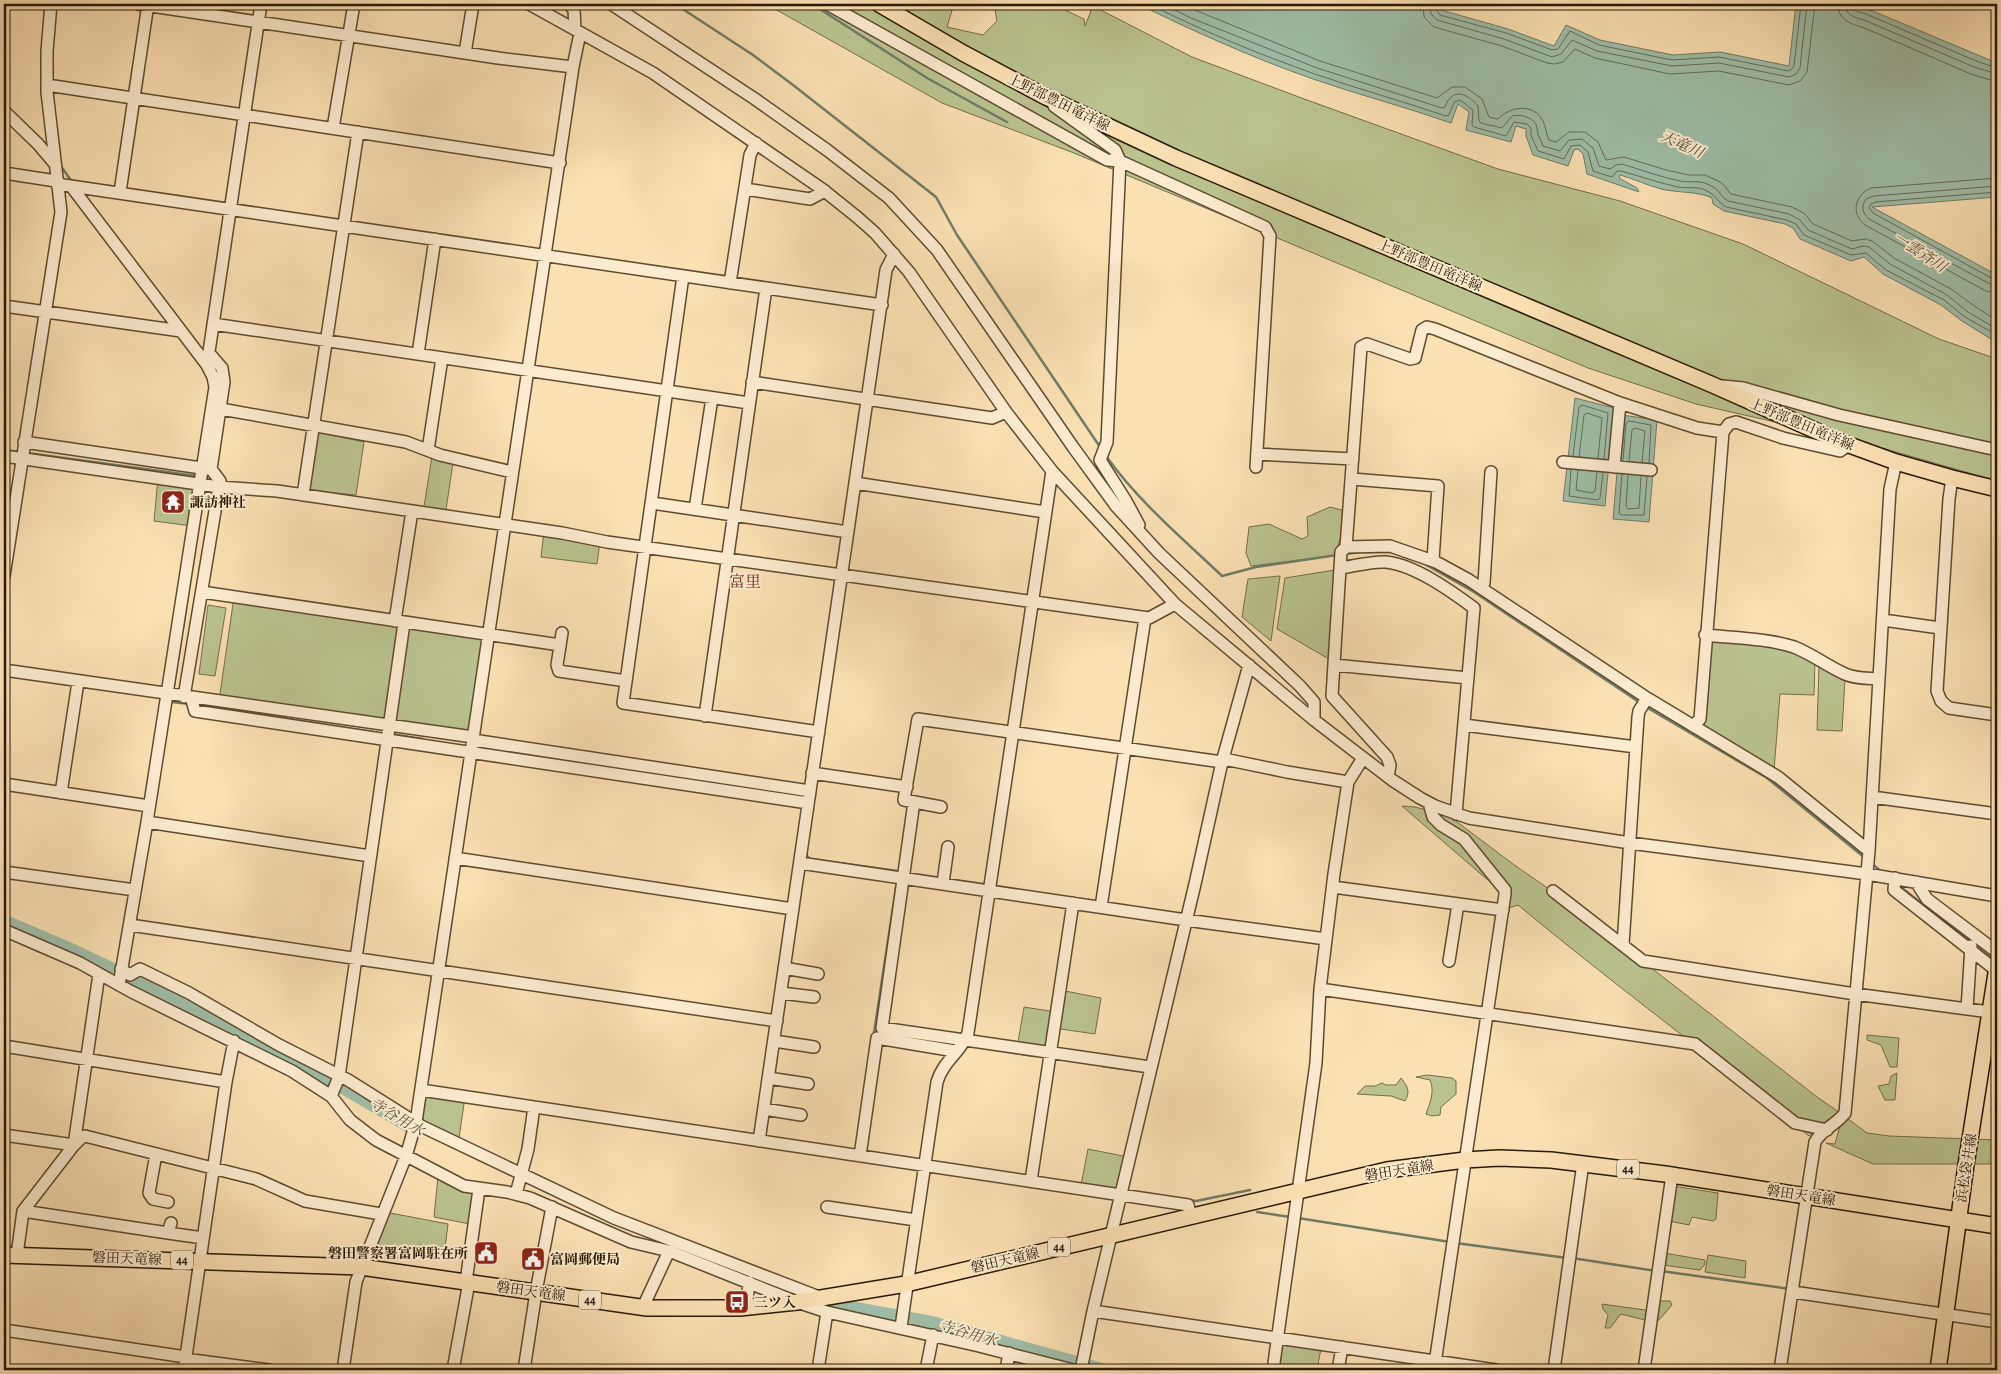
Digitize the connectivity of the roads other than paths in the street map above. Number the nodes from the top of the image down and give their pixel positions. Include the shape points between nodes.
1 (51, 4) edge
2 (144, 4) edge
3 (261, 4) edge
4 (354, 4) edge
5 (473, 4) edge
6 (529, 4) edge
7 (569, 4) edge
8 (611, 4) edge
9 (827, 4) edge
10 (879, 4) edge
11 (198, 8) edge
12 (258, 22) junction
13 (577, 31) junction
14 (348, 36) junction
15 (465, 53) junction
16 (573, 67) junction
17 (47, 85) junction
18 (1046, 97) junction
19 (134, 98) junction
20 (4, 111) edge
21 (244, 114) junction
22 (334, 128) junction
23 (358, 132) junction
24 (756, 143) junction
25 (1120, 161) junction
26 (54, 162) junction
27 (560, 163) junction
28 (4, 173) edge
29 (57, 182) junction
30 (75, 186) junction
31 (744, 189) junction
32 (825, 191) junction
33 (120, 192) junction
34 (230, 208) junction
35 (344, 225) junction
36 (435, 239) junction
37 (894, 254) junction
38 (546, 255) junction
39 (683, 276) junction
40 (730, 283) junction
41 (766, 288) junction
42 (4, 306) edge
43 (882, 306) junction
44 (45, 313) junction
45 (213, 324) junction
46 (181, 332) junction
47 (328, 341) junction
48 (418, 354) junction
49 (442, 358) junction
50 (208, 359) junction
51 (527, 371) junction
52 (752, 382) junction
53 (1713, 385) junction
54 (667, 392) junction
55 (712, 398) junction
56 (868, 399) junction
57 (749, 403) junction
58 (1620, 403) junction
59 (221, 409) junction
60 (1006, 412) junction
61 (314, 424) junction
62 (1722, 432) junction
63 (1849, 445) junction
64 (428, 450) junction
65 (1997, 450) edge
66 (23, 452) junction
67 (1257, 454) junction
68 (4, 456) edge
69 (1353, 459) junction
70 (1563, 462) dead end
71 (1896, 462) junction
72 (1256, 467) dead end
73 (1614, 467) junction
74 (1651, 470) dead end
75 (1052, 471) junction
76 (512, 472) junction
77 (1491, 472) dead end
78 (204, 474) junction
79 (1952, 478) junction
80 (1352, 480) junction
81 (855, 484) junction
82 (217, 487) junction
83 (1997, 489) edge
84 (303, 495) junction
85 (652, 503) junction
86 (695, 509) junction
87 (412, 511) junction
88 (1045, 512) junction
89 (733, 514) junction
90 (504, 525) junction
91 (848, 532) junction
92 (1142, 534) junction
93 (646, 546) junction
94 (1346, 547) junction
95 (726, 558) junction
96 (1433, 560) junction
97 (1340, 568) junction
98 (841, 575) junction
99 (4, 576) edge
100 (1481, 588) junction
101 (202, 592) junction
102 (1031, 603) junction
103 (1175, 604) junction
104 (1144, 618) junction
105 (1883, 620) junction
106 (399, 622) junction
107 (1940, 628) junction
108 (562, 633) dead end
109 (488, 635) junction
110 (1706, 635) junction
111 (560, 645) junction
112 (1249, 665) junction
113 (1334, 665) junction
114 (4, 670) edge
115 (1468, 678) junction
116 (1879, 678) junction
117 (78, 682) junction
118 (626, 682) junction
119 (166, 694) junction
120 (188, 697) junction
121 (1648, 698) junction
122 (1997, 715) edge
123 (705, 716) junction
124 (1314, 720) junction
125 (1464, 725) junction
126 (1693, 726) junction
127 (819, 732) junction
128 (1014, 732) junction
129 (388, 733) junction
130 (473, 739) junction
131 (1636, 747) junction
132 (1124, 748) junction
133 (471, 752) junction
134 (1363, 758) junction
135 (1222, 762) junction
136 (812, 773) junction
137 (1388, 777) junction
138 (1348, 782) junction
139 (4, 784) edge
140 (906, 787) junction
141 (810, 791) junction
142 (61, 793) junction
143 (1872, 797) junction
144 (914, 802) junction
145 (808, 803) junction
146 (1429, 803) junction
147 (149, 806) junction
148 (941, 807) dead end
149 (1456, 814) junction
150 (1997, 814) edge
151 (147, 822) junction
152 (1630, 843) junction
153 (948, 847) dead end
154 (1869, 851) junction
155 (370, 856) junction
156 (455, 858) junction
157 (800, 863) junction
158 (4, 872) edge
159 (1867, 874) junction
160 (903, 878) junction
161 (1895, 878) junction
162 (1916, 882) junction
163 (943, 884) junction
164 (1333, 887) junction
165 (135, 890) junction
166 (990, 890) junction
167 (1553, 891) dead end
168 (1997, 896) edge
169 (1073, 903) junction
170 (1458, 904) junction
171 (1101, 907) junction
172 (793, 909) junction
173 (1502, 910) junction
174 (1186, 920) junction
175 (130, 925) junction
176 (4, 930) edge
177 (1972, 933) junction
178 (1326, 939) junction
179 (1622, 945) junction
180 (1971, 951) junction
181 (1997, 952) edge
182 (355, 959) junction
183 (1449, 961) dead end
184 (784, 968) junction
185 (121, 969) junction
186 (1997, 969) edge
187 (438, 971) junction
188 (100, 974) junction
189 (818, 974) dead end
190 (119, 984) junction
191 (1320, 990) junction
192 (780, 993) junction
193 (1855, 994) junction
194 (814, 997) dead end
195 (1967, 1009) junction
196 (1994, 1013) edge
197 (1487, 1014) junction
198 (776, 1021) junction
199 (966, 1040) junction
200 (234, 1041) junction
201 (774, 1041) junction
202 (4, 1046) edge
203 (814, 1047) dead end
204 (955, 1051) junction
205 (1050, 1053) junction
206 (87, 1059) junction
207 (1150, 1067) junction
208 (768, 1078) junction
209 (226, 1082) junction
210 (808, 1084) dead end
211 (335, 1085) junction
212 (421, 1090) junction
213 (534, 1107) junction
214 (764, 1109) junction
215 (801, 1115) dead end
216 (416, 1122) junction
217 (1827, 1130) junction
218 (4, 1135) edge
219 (759, 1141) junction
220 (74, 1145) junction
221 (156, 1154) junction
222 (406, 1156) junction
223 (860, 1156) junction
224 (1465, 1160) junction
225 (1583, 1163) junction
226 (925, 1165) junction
227 (214, 1168) junction
228 (522, 1173) junction
229 (1672, 1175) junction
230 (1031, 1181) junction
231 (479, 1189) junction
232 (1297, 1190) junction
233 (516, 1194) junction
234 (1122, 1195) junction
235 (1806, 1196) junction
236 (168, 1202) dead end
237 (552, 1207) junction
238 (827, 1207) dead end
239 (23, 1211) junction
240 (381, 1214) junction
241 (1191, 1216) junction
242 (916, 1220) junction
243 (1959, 1220) junction
244 (1997, 1226) edge
245 (1112, 1235) junction
246 (204, 1238) junction
247 (669, 1251) junction
248 (10, 1255) edge
249 (200, 1260) junction
250 (361, 1267) junction
251 (468, 1282) junction
252 (748, 1282) junction
253 (906, 1284) junction
254 (536, 1292) junction
255 (1793, 1292) junction
256 (820, 1298) junction
257 (797, 1302) junction
258 (643, 1307) junction
259 (740, 1308) junction
260 (1093, 1311) junction
261 (827, 1312) junction
262 (1946, 1314) junction
263 (1997, 1322) edge
264 (901, 1327) junction
265 (4, 1330) edge
266 (933, 1335) junction
267 (1278, 1337) junction
268 (1342, 1347) junction
269 (1009, 1353) junction
270 (185, 1362) edge
271 (1435, 1366) edge
272 (269, 1370) edge
273 (343, 1370) edge
274 (453, 1370) edge
275 (524, 1370) edge
276 (818, 1370) edge
277 (926, 1370) edge
278 (1006, 1370) edge
279 (1073, 1370) edge
280 (1081, 1370) edge
281 (1273, 1370) edge
282 (1338, 1370) edge
283 (1496, 1370) edge
284 (1554, 1370) edge
285 (1644, 1370) edge
286 (1780, 1370) edge
287 (1938, 1370) edge

1 - 17 street
2 - 11 street
2 - 19 street
3 - 12 street
4 - 14 street
5 - 15 street
6 - 13 street
7 - 13 street via 574,10
8 - 92 street via 811,138 889,198 936,250 1078,454 1116,506
9 - 25 street via 1107,160
10 - 18 main road, 上野部豊田竜洋線
11 - 12 street
12 - 14 street
12 - 21 street
13 - 16 street
13 - 24 street via 652,73
14 - 15 street
14 - 22 street
15 - 16 street
16 - 27 street
17 - 19 street
17 - 26 street
18 - 25 street via 1056,108 1115,150
18 - 53 main road, 上野部豊田竜洋線 via 1176,158
19 - 21 street
19 - 33 street
20 - 26 street
21 - 22 street
21 - 34 street
22 - 23 street
23 - 27 street
23 - 35 street
24 - 31 street via 750,155
24 - 32 street
25 - 67 street via 1265,227 1270,236
25 - 92 street via 1107,442 1100,460
26 - 29 street
27 - 38 street
28 - 29 street
29 - 30 street
29 - 44 street via 61,212
30 - 33 street
30 - 46 street
31 - 32 street via 810,199
31 - 40 street
32 - 37 street via 858,216
33 - 34 street
34 - 35 street
34 - 45 street
35 - 36 street
35 - 47 street
36 - 38 street
36 - 48 street
37 - 43 street via 886,270
37 - 60 street
38 - 39 street
38 - 51 street
39 - 40 street
39 - 54 street
40 - 41 street
41 - 43 street
41 - 52 street
42 - 44 street
43 - 56 street
44 - 46 street
44 - 66 street
45 - 47 street
45 - 50 street
46 - 50 street
47 - 48 street
47 - 61 street
48 - 49 street
49 - 51 street
49 - 64 street
50 - 59 street via 222,368
50 - 78 street via 215,387
51 - 54 street
51 - 76 street
52 - 56 street
52 - 57 street
53 - 63 main road, 上野部豊田竜洋線
53 - 65 street via 1743,388 1839,415
54 - 55 street
54 - 85 street
55 - 57 street
55 - 86 street
56 - 60 street via 992,418
56 - 81 street
57 - 89 street
58 - 62 street via 1697,428
58 - 69 street via 1427,327 1422,330 1415,358 1410,360 1367,344 1361,348
58 - 73 street
59 - 61 street
59 - 78 street
60 - 75 street
61 - 64 street via 406,442
61 - 84 street
62 - 63 street via 1736,422 1783,438 1840,451
62 - 110 street
63 - 71 main road, 上野部豊田竜洋線
64 - 76 street
66 - 68 street
66 - 78 street
66 - 78 street
66 - 99 street
67 - 69 street
67 - 72 street
69 - 80 street
70 - 73 street
71 - 79 main road, 上野部豊田竜洋線
71 - 105 street via 1890,489
73 - 74 street
75 - 88 street
75 - 103 street
76 - 90 street
77 - 100 street via 1484,583
78 - 82 street
78 - 82 street via 220,481
78 - 119 street
79 - 83 main road, 上野部豊田竜洋線
79 - 107 street
80 - 94 street
80 - 96 street via 1438,486
81 - 88 street
81 - 91 street
82 - 84 street
82 - 101 street
84 - 87 street
85 - 86 street
85 - 93 street
86 - 89 street
87 - 90 street
87 - 106 street
88 - 102 street
89 - 91 street
89 - 95 street
90 - 93 street
90 - 109 street
91 - 98 street
92 - 124 street via 1300,686 1314,702
93 - 95 street
93 - 118 street
94 - 96 street via 1390,546
94 - 97 street via 1341,552
95 - 98 street
95 - 123 street
96 - 100 street
97 - 113 street
97 - 115 street via 1386,562 1402,566 1440,583 1474,608
98 - 102 street
98 - 127 street
100 - 121 street
101 - 106 street
101 - 120 street
102 - 104 street
102 - 128 street
103 - 104 street
103 - 112 street
104 - 132 street
105 - 107 street
105 - 116 street
106 - 109 street
106 - 129 street
107 - 122 street via 1937,691 1941,701 1949,708
108 - 111 street
109 - 111 street
109 - 130 street
110 - 116 street via 1793,647 1845,674
110 - 126 street via 1700,719
111 - 118 street via 556,665 560,671
112 - 124 street
112 - 135 street
113 - 115 street
113 - 137 street via 1332,696 1387,757 1390,765
114 - 117 street
115 - 125 street
116 - 143 street
117 - 119 street
117 - 142 street
118 - 123 street via 623,703
119 - 120 street
119 - 147 street
120 - 129 street via 195,711
121 - 126 street
121 - 131 street via 1639,711
123 - 127 street
124 - 134 street
125 - 131 street
125 - 149 street
126 - 154 street via 1778,777
127 - 136 street
128 - 132 street
128 - 140 street via 918,719
128 - 166 street
129 - 130 street
129 - 133 street
129 - 155 street
130 - 133 street
130 - 141 street
131 - 152 street
132 - 135 street
132 - 171 street
133 - 145 street
133 - 156 street
134 - 137 street
134 - 138 street
135 - 138 street via 1229,760
135 - 174 street
136 - 140 street
136 - 141 street
137 - 146 street
138 - 164 street
139 - 142 street
140 - 144 street via 904,800
141 - 145 street
142 - 147 street
143 - 150 street
143 - 154 street
144 - 148 street
144 - 160 street
145 - 157 street
146 - 149 street
146 - 173 street via 1433,817 1464,840 1504,890
147 - 151 street
149 - 152 street
151 - 155 street
151 - 165 street
152 - 159 street
152 - 179 street
153 - 163 street
154 - 159 street
155 - 182 street
156 - 172 street
156 - 187 street
157 - 160 street
157 - 172 street
158 - 165 street
159 - 161 street
159 - 193 street
160 - 163 street
160 - 199 street via 882,1028
161 - 162 street
161 - 180 street via 1894,890
162 - 168 street
162 - 177 street via 1927,899
163 - 166 street
164 - 170 street
164 - 178 street
165 - 175 street
166 - 169 street
166 - 199 street
167 - 179 street
169 - 171 street
169 - 205 street
170 - 173 street
170 - 183 street
171 - 174 street
172 - 184 street
173 - 197 street
174 - 178 street
174 - 207 street
175 - 182 street
175 - 185 street
176 - 188 street
177 - 180 street
177 - 181 street
178 - 191 street
179 - 193 street via 1643,962
180 - 186 street
180 - 195 street
182 - 187 street
182 - 211 street
184 - 189 street
184 - 192 street
185 - 190 street
185 - 211 street via 130,975 140,969 189,993
186 - 196 main road, 浜松袋井線
187 - 198 street
187 - 212 street
188 - 190 street
188 - 206 street
190 - 200 street
191 - 197 street
191 - 232 street via 1316,1063
192 - 194 street
192 - 198 street
193 - 195 street
193 - 217 street via 1845,1113
195 - 196 street
196 - 243 main road, 浜松袋井線
197 - 217 street via 1695,1044 1796,1123
197 - 224 street
198 - 201 street
199 - 204 street
199 - 205 street
200 - 209 street
200 - 211 street via 292,1071
201 - 203 street
201 - 208 street
202 - 206 street
204 - 223 street via 877,1038
204 - 226 street via 936,1082
205 - 207 street
205 - 230 street
206 - 209 street
206 - 220 street
207 - 234 street
208 - 210 street
208 - 214 street
209 - 227 street
211 - 216 street via 348,1080
211 - 222 street via 357,1126
212 - 213 street
212 - 216 street
213 - 219 street
213 - 228 street
214 - 215 street
214 - 219 street
216 - 222 street
216 - 228 street
217 - 235 street via 1815,1142
218 - 220 street
219 - 223 street
220 - 221 street via 86,1136
220 - 239 street
221 - 227 street
221 - 236 street via 149,1193 153,1199
222 - 231 street via 464,1186
222 - 240 street
223 - 226 street
224 - 225 main road, 磐田天竜線 / 44 via 1506,1158
224 - 232 main road, 磐田天竜線 / 44 via 1387,1170
224 - 271 street
225 - 229 main road, 磐田天竜線 / 44
225 - 284 street
226 - 230 street
226 - 242 street
227 - 240 street via 256,1179 305,1201
227 - 246 street
228 - 233 street
228 - 256 street via 614,1218
229 - 235 main road, 磐田天竜線 / 44
229 - 285 street
230 - 234 street
231 - 233 street
231 - 251 street
232 - 241 main road, 磐田天竜線 / 44
232 - 267 street
233 - 237 street
234 - 241 street via 1188,1205
234 - 245 street
235 - 243 main road, 磐田天竜線 / 44
235 - 255 street
237 - 247 street via 631,1242
237 - 254 street
238 - 242 street
239 - 246 street via 169,1228
239 - 248 street
240 - 250 street
241 - 245 main road, 磐田天竜線 / 44
242 - 253 street
243 - 244 main road, 磐田天竜線 / 44
243 - 262 main road, 浜松袋井線
245 - 253 main road, 磐田天竜線 / 44
245 - 260 street
246 - 249 street
247 - 252 street
247 - 258 street
248 - 249 main road, 磐田天竜線 / 44
249 - 250 main road, 磐田天竜線 / 44
249 - 270 street
250 - 251 main road, 磐田天竜線 / 44
250 - 273 street
251 - 254 main road, 磐田天竜線 / 44
251 - 274 street
252 - 257 street
252 - 259 street via 747,1301
253 - 256 main road, 磐田天竜線 / 44
253 - 264 street
254 - 258 main road, 磐田天竜線 / 44
254 - 275 street
255 - 262 street
255 - 286 street
256 - 257 main road, 磐田天竜線 / 44
257 - 259 main road, 磐田天竜線 / 44
257 - 261 street
258 - 259 main road, 磐田天竜線 / 44
260 - 267 street
260 - 280 street
261 - 264 street
261 - 276 street
262 - 263 street
262 - 287 main road, 浜松袋井線
264 - 266 street
265 - 270 street
266 - 269 street
266 - 277 street
267 - 268 street
267 - 281 street
268 - 271 street
268 - 282 street
269 - 278 street
269 - 279 street
270 - 272 street
271 - 283 street

